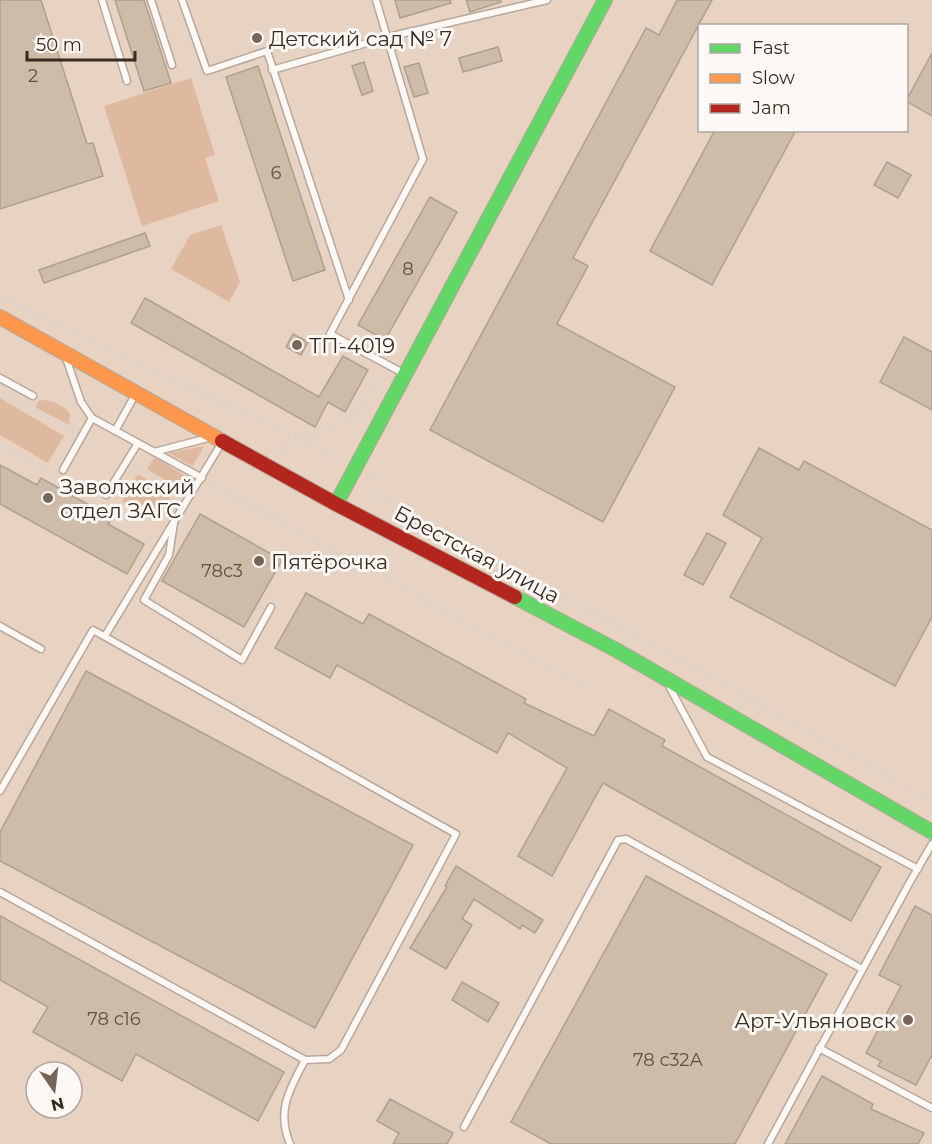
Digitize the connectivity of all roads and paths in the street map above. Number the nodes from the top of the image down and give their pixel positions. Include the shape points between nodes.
1 (102, 0) edge
2 (151, 0) edge
3 (182, 0) edge
4 (376, 0) edge
5 (547, 0) edge
6 (605, 0) edge
7 (388, 37) junction
8 (172, 65) dead end
9 (272, 70) junction
10 (127, 81) dead end
11 (0, 297) edge
12 (349, 300) junction
13 (0, 317) edge
14 (64, 352) junction
15 (385, 363) junction
16 (404, 374) junction
17 (0, 378) edge
18 (0, 392) edge
19 (136, 392) junction
20 (33, 396) dead end
21 (92, 418) junction
22 (115, 431) junction
23 (291, 435) junction
24 (82, 436) junction
25 (219, 438) junction
26 (138, 443) junction
27 (0, 445) edge
28 (153, 452) junction
29 (281, 456) dead end
30 (126, 462) junction
31 (56, 463) dead end
32 (63, 470) dead end
33 (202, 478) junction
34 (372, 492) dead end
35 (106, 495) dead end
36 (189, 500) junction
37 (336, 504) junction
38 (174, 523) junction
39 (271, 607) dead end
40 (0, 626) edge
41 (105, 636) junction
42 (41, 649) dead end
43 (664, 678) junction
44 (592, 690) dead end
45 (0, 791) edge
46 (932, 801) edge
47 (932, 832) edge
48 (932, 844) edge
49 (925, 858) junction
50 (932, 862) edge
51 (918, 869) junction
52 (0, 892) edge
53 (862, 969) junction
54 (819, 1048) junction
55 (305, 1060) junction
56 (932, 1108) edge
57 (464, 1127) dead end
58 (290, 1144) edge
59 (768, 1144) edge

1 - 10 lane
2 - 8 lane
3 - 9 lane via 207,71 267,51
4 - 7 lane
5 - 7 lane
6 - 16 street
7 - 9 lane
7 - 12 lane via 423,159
9 - 12 lane
11 - 23 path
12 - 15 lane via 330,334
13 - 14 street, Брестская улица
14 - 19 street, Брестская улица
14 - 21 lane via 81,402
15 - 16 lane
15 - 23 path via 355,417 300,440
16 - 37 street
17 - 20 lane
18 - 24 path
19 - 22 lane
19 - 25 street, Брестская улица
21 - 22 lane
21 - 24 lane
22 - 26 lane
23 - 29 path
24 - 32 lane
25 - 28 lane
25 - 33 lane
25 - 37 street, Брестская улица
26 - 28 lane
26 - 30 lane
27 - 31 path via 50,473
28 - 33 lane
30 - 35 lane
30 - 36 path
33 - 36 lane
33 - 44 path
34 - 46 path
36 - 38 lane
37 - 43 street, Брестская улица
38 - 39 lane via 169,555 144,600 242,660
38 - 41 lane
40 - 42 lane
41 - 45 lane via 93,630
41 - 55 lane via 456,834 341,1050 329,1059
43 - 47 street, Брестская улица
43 - 51 lane via 707,757
48 - 49 lane
49 - 50 lane
49 - 51 lane
51 - 53 lane
52 - 55 lane
53 - 54 lane
53 - 57 lane via 626,839 618,840
54 - 56 lane
54 - 59 lane
55 - 58 lane via 285,1098

